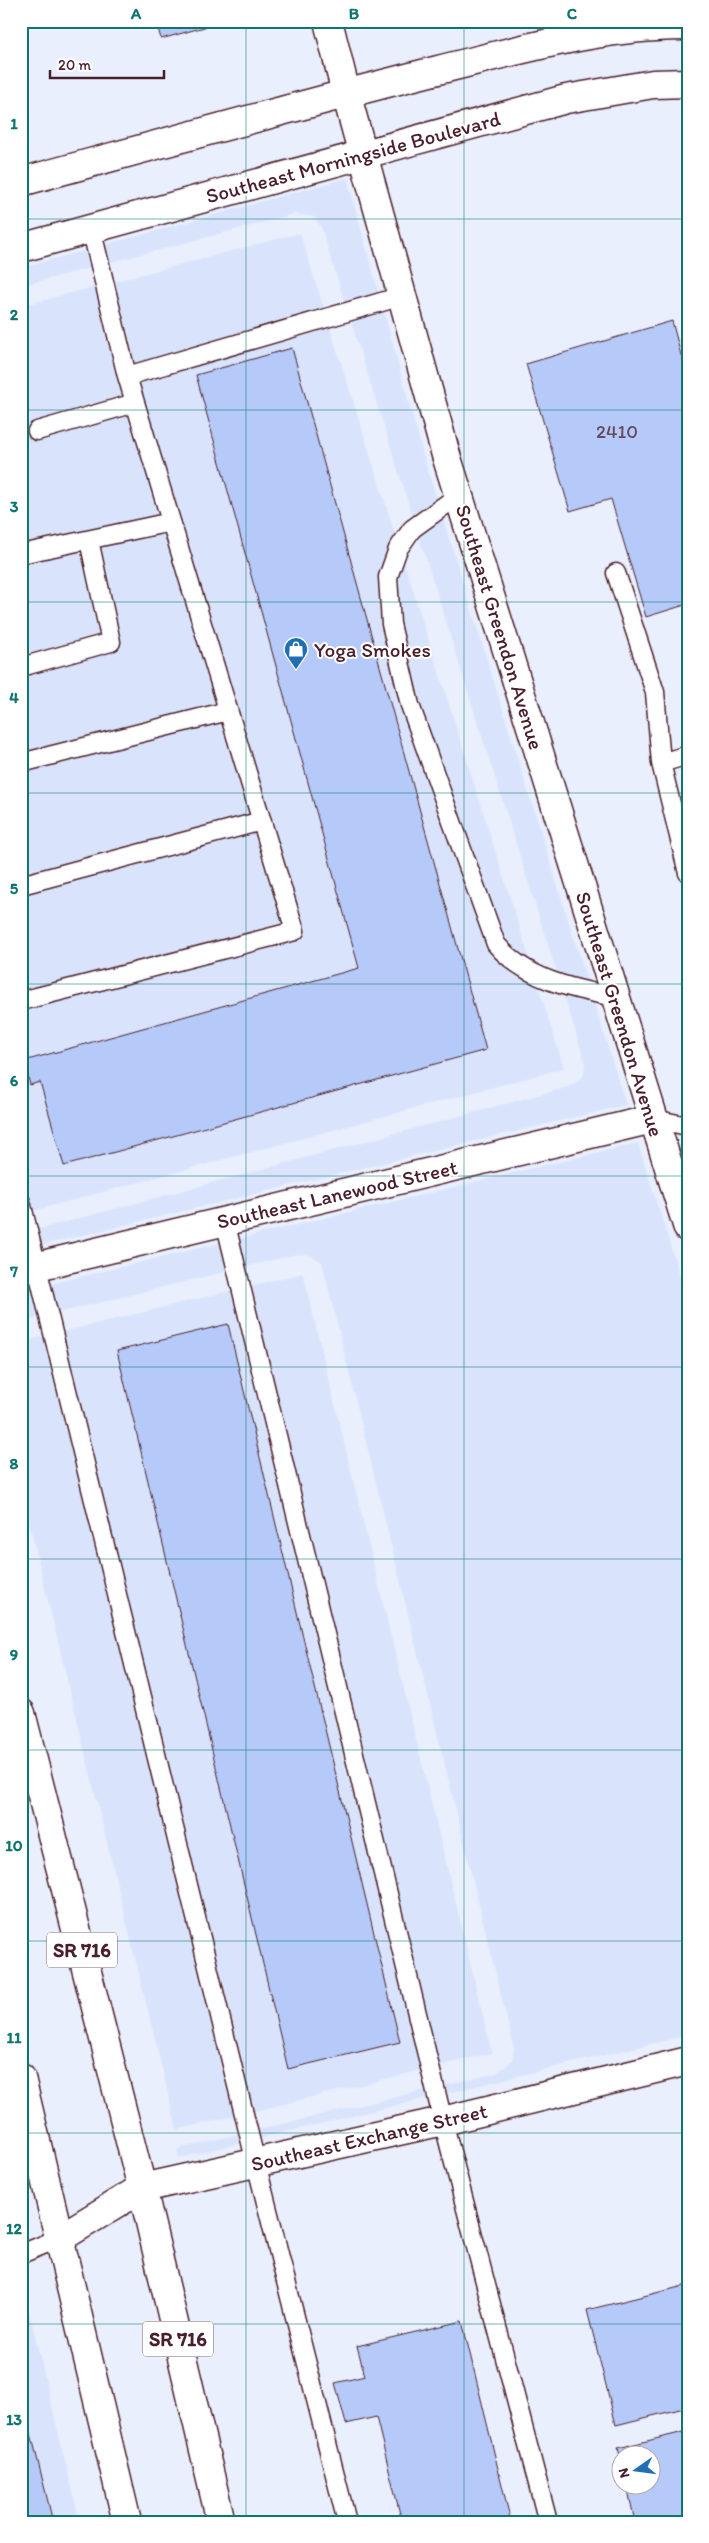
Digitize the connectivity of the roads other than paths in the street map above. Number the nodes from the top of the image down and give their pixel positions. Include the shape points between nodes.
1 (328, 21) edge
2 (688, 26) edge
3 (688, 83) edge
4 (346, 93) junction
5 (363, 153) junction
6 (21, 182) edge
7 (91, 228) junction
8 (21, 248) edge
9 (402, 296) junction
10 (126, 376) junction
11 (135, 403) junction
12 (37, 431) dead end
13 (459, 496) junction
14 (171, 522) junction
15 (89, 540) junction
16 (21, 554) edge
17 (616, 573) dead end
18 (21, 667) edge
19 (228, 711) junction
20 (688, 755) edge
21 (21, 763) edge
22 (661, 763) junction
23 (262, 821) junction
24 (688, 873) edge
25 (21, 885) edge
26 (615, 997) junction
27 (21, 1001) edge
28 (654, 1119) junction
29 (688, 1126) edge
30 (21, 1202) edge
31 (225, 1221) junction
32 (688, 1228) edge
33 (29, 1268) edge
34 (21, 1713) edge
35 (688, 2061) edge
36 (21, 2078) edge
37 (443, 2121) junction
38 (256, 2163) junction
39 (142, 2188) junction
40 (60, 2238) junction
41 (21, 2254) edge
42 (127, 2522) edge
43 (221, 2522) edge
44 (347, 2522) edge
45 (548, 2522) edge

1 - 4 street, Southeast Greendon Avenue
2 - 4 street via 657,26 551,42
3 - 5 street, Southeast Morningside Boulevard via 653,84 566,99
4 - 5 street, Southeast Greendon Avenue
4 - 6 street
5 - 7 street, Southeast Morningside Boulevard
5 - 9 street, Southeast Greendon Avenue
7 - 8 street, Southeast Morningside Boulevard
7 - 10 lane
9 - 10 lane
9 - 13 street, Southeast Greendon Avenue
10 - 11 lane
11 - 12 lane
11 - 14 lane
13 - 26 street, Southeast Greendon Avenue
13 - 26 lane via 412,529 398,549 388,577 391,624 410,705 496,944 508,958 525,969 575,990
14 - 15 lane
14 - 19 lane
15 - 16 lane
15 - 18 lane via 111,642
17 - 22 lane via 655,692
19 - 21 lane
19 - 23 lane
20 - 22 lane
22 - 24 lane
23 - 25 lane
23 - 27 lane via 295,931
26 - 28 street, Southeast Greendon Avenue
28 - 29 lane
28 - 31 street, Southeast Lanewood Street
28 - 32 street, Southeast Greendon Avenue
30 - 33 lane
31 - 33 street, Southeast Lanewood Street
31 - 37 lane
33 - 38 lane
34 - 39 street, SR 716
35 - 37 street, Southeast Exchange Street
36 - 40 street
37 - 38 street, Southeast Exchange Street
37 - 45 lane
38 - 39 street, Southeast Exchange Street
38 - 44 lane
39 - 40 street, Southeast Exchange Street
39 - 43 street, SR 716
40 - 41 lane
40 - 42 street

